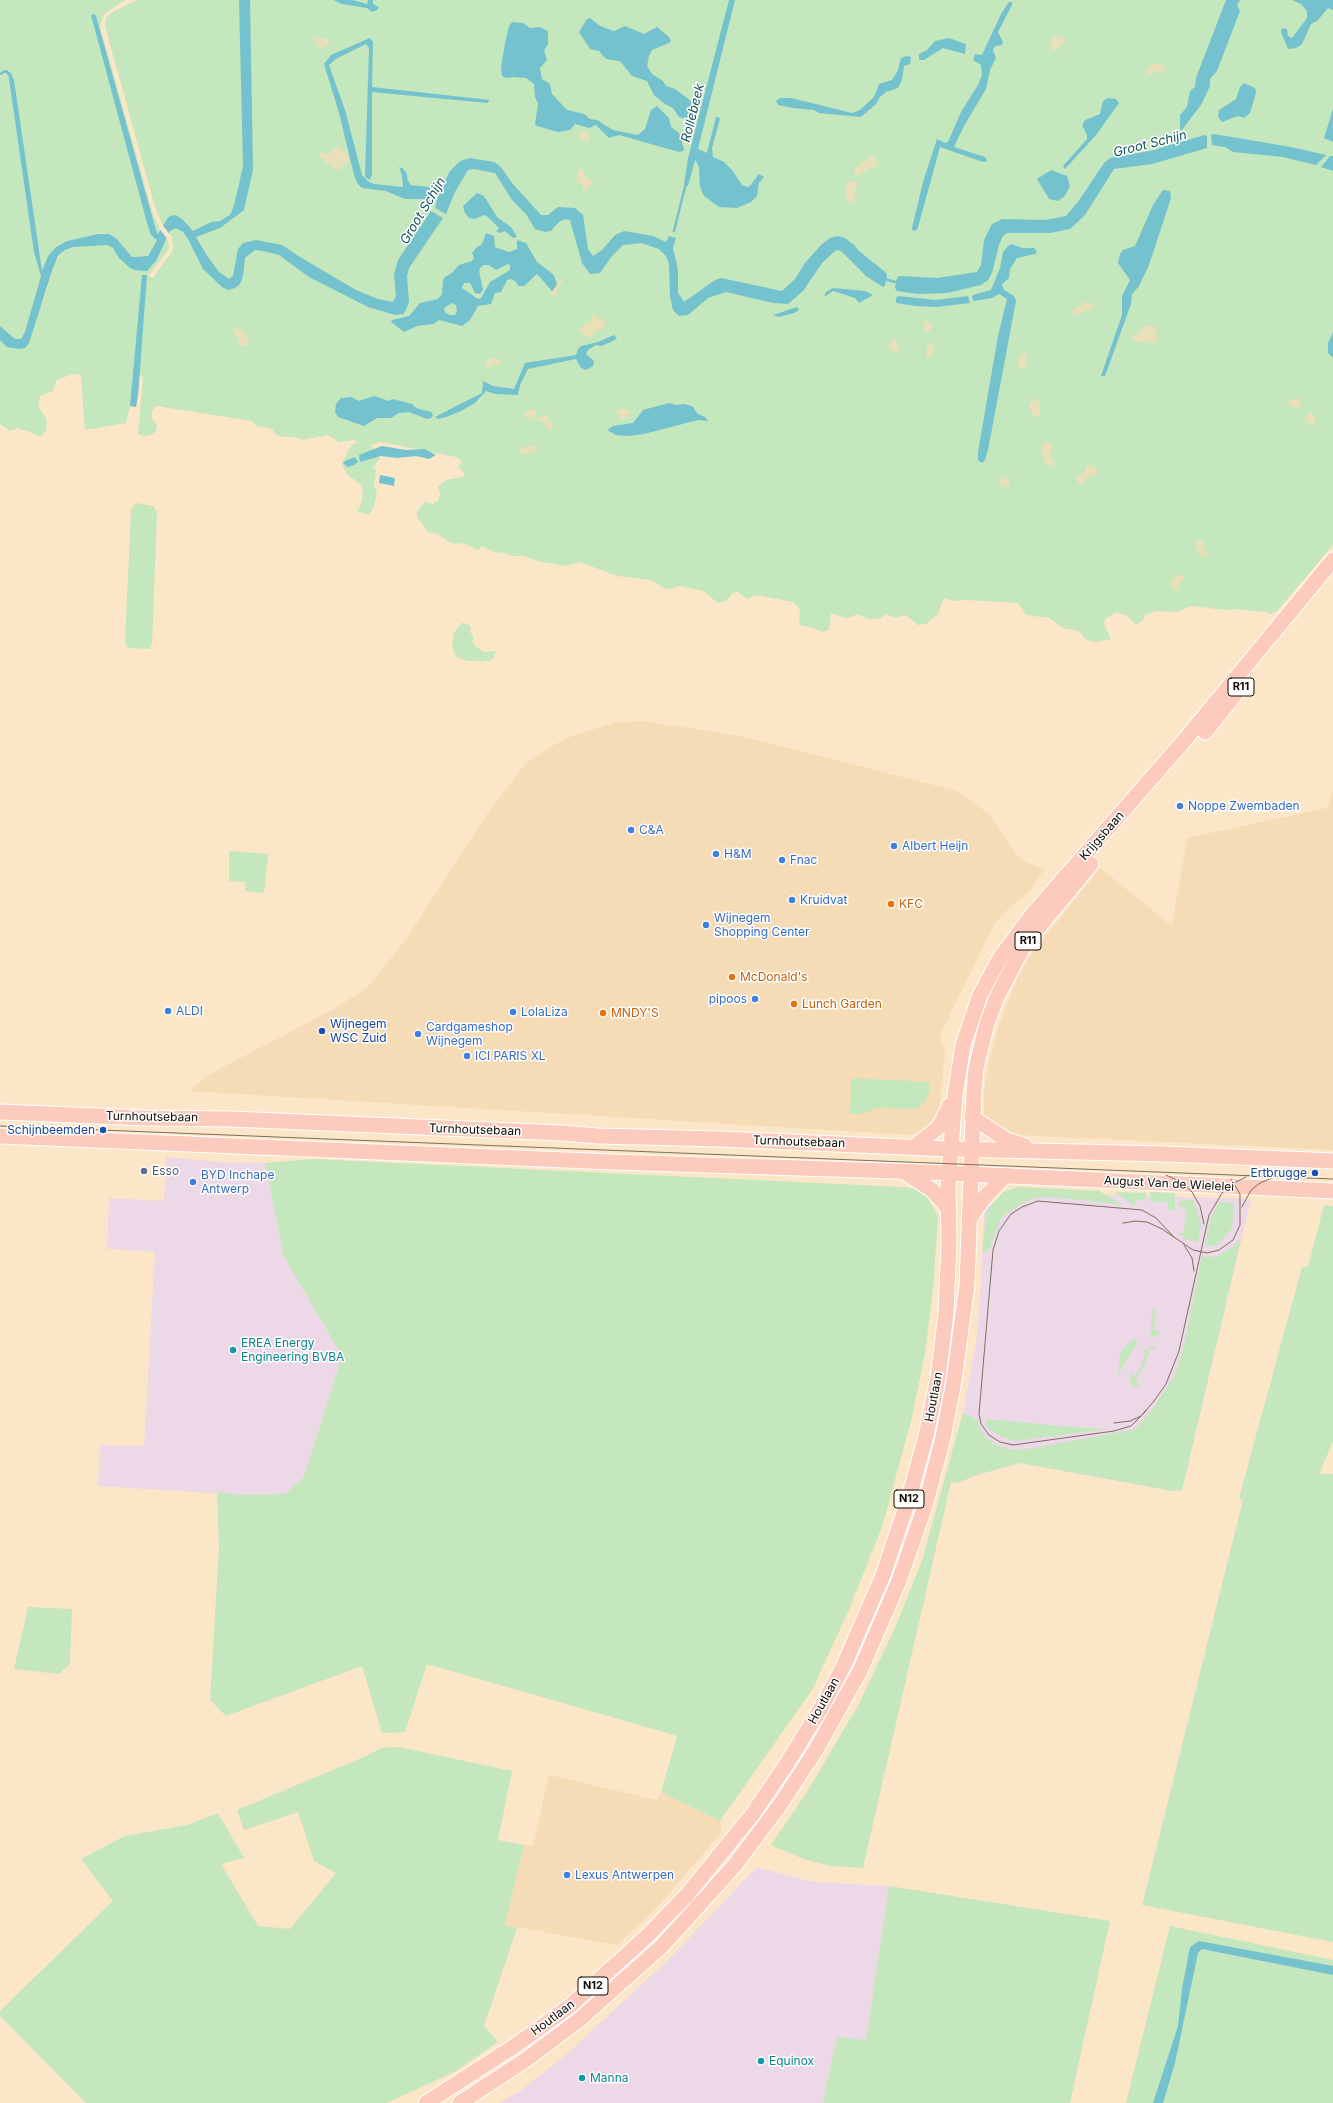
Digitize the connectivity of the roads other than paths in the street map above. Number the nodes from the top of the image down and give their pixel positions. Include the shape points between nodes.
1 (1333, 560) edge
2 (1333, 574) edge
3 (955, 1095) junction
4 (0, 1112) edge
5 (972, 1117) junction
6 (0, 1136) edge
7 (914, 1147) junction
8 (950, 1149) junction
9 (971, 1149) junction
10 (1041, 1150) junction
11 (1333, 1161) edge
12 (903, 1171) junction
13 (949, 1173) junction
14 (971, 1174) junction
15 (1006, 1175) junction
16 (1333, 1191) edge
17 (949, 1209) junction
18 (969, 1219) junction
19 (426, 2103) edge
20 (460, 2103) edge

1 - 3 main road, Krijgsbaan / R11 via 1183,742 1036,911 1000,958 970,1020
2 - 5 main road, Krijgsbaan / R11 via 1192,747 1063,897 1022,950 996,999 986,1027 976,1070
3 - 7 main road via 939,1127
3 - 8 main road, Krijgsbaan / R11
4 - 7 main road, Turnhoutsebaan
5 - 9 main road, Krijgsbaan / R11
5 - 10 main road via 1005,1139
6 - 12 main road, Turnhoutsebaan via 612,1162
7 - 8 main road, Turnhoutsebaan
8 - 9 main road, Turnhoutsebaan
8 - 13 main road, Houtlaan / N12
9 - 10 main road, Turnhoutsebaan
9 - 14 main road, Houtlaan / N12
10 - 11 main road
12 - 13 main road, Turnhoutsebaan
12 - 17 main road via 932,1190
13 - 14 main road, Turnhoutsebaan
13 - 17 main road, Houtlaan / N12
14 - 15 main road, August Van de Wielelei
14 - 18 main road, Houtlaan / N12
15 - 16 main road, August Van de Wielelei
15 - 18 main road via 984,1198
17 - 19 main road, Houtlaan / N12 via 946,1313 942,1349 917,1472 883,1575 844,1665 821,1708 752,1815 686,1896 646,1937 570,2006 510,2049
18 - 20 main road, Houtlaan / N12 via 967,1285 959,1349 933,1477 899,1581 863,1664 837,1714 800,1776 759,1834 735,1865 662,1946 579,2020 527,2059

